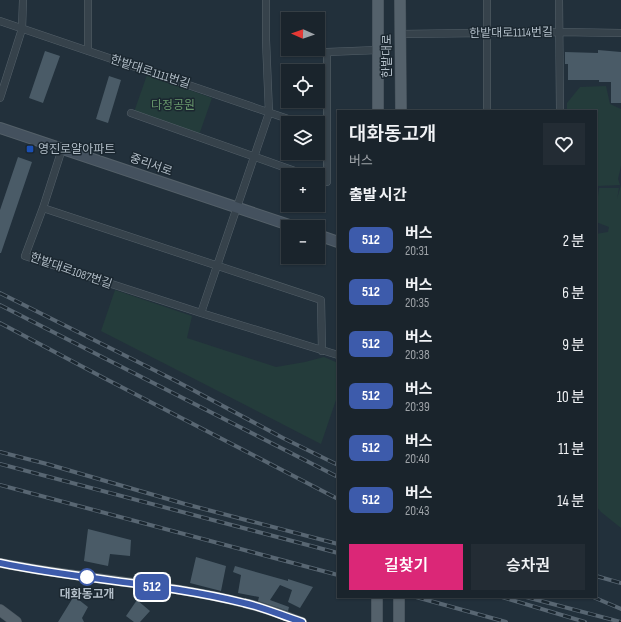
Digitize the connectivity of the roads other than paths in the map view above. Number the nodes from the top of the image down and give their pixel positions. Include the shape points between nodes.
1 (23, 0) edge
2 (88, 0) edge
3 (266, 0) edge
4 (378, 0) edge
5 (400, 0) edge
6 (487, 0) edge
7 (560, 0) edge
8 (0, 21) edge
9 (22, 29) junction
10 (560, 32) junction
11 (621, 33) edge
12 (400, 34) junction
13 (487, 34) junction
14 (378, 50) junction
15 (88, 51) junction
16 (0, 98) edge
17 (378, 110) edge
18 (401, 110) edge
19 (487, 110) edge
20 (560, 110) edge
21 (131, 113) dead end
22 (269, 113) junction
23 (281, 117) edge
24 (0, 128) edge
25 (327, 131) joint
26 (62, 149) junction
27 (253, 157) junction
28 (285, 168) edge
29 (325, 181) edge
30 (43, 208) junction
31 (237, 208) junction
32 (281, 222) edge
33 (325, 237) edge
34 (337, 242) edge
35 (218, 266) junction
36 (201, 313) junction
37 (322, 351) junction
38 (337, 355) edge
39 (0, 562) edge
40 (378, 598) edge
41 (399, 598) edge
42 (0, 610) edge
43 (296, 621) edge
44 (16, 622) edge
45 (377, 622) edge
46 (399, 622) edge

1 - 9 street
2 - 15 street
3 - 22 street
4 - 14 main road, 한밭대로
5 - 12 main road, 한밭대로
6 - 13 street
7 - 10 street
8 - 9 street, 한밭대로1111번길
9 - 15 street, 한밭대로1111번길
9 - 16 street
10 - 11 street, 한밭대로1114번길
10 - 13 street, 한밭대로1114번길
10 - 20 street
12 - 13 street, 한밭대로1114번길
12 - 18 main road, 한밭대로
13 - 19 street
14 - 17 main road, 한밭대로
14 - 25 street via 327,52
15 - 22 street, 한밭대로1111번길
21 - 27 street
22 - 23 street, 한밭대로1111번길
22 - 27 street
24 - 26 main road, 중리서로
25 - 29 street via 327,182
26 - 30 street, 한밭대로1087번길
26 - 31 main road, 중리서로
27 - 28 street
27 - 31 street
30 - 35 street
30 - 36 street, 한밭대로1087번길 via 25,256
31 - 32 main road, 중리서로
31 - 35 street
33 - 34 main road
35 - 36 street
35 - 37 street via 321,300
36 - 37 street, 한밭대로1087번길
37 - 38 street, 한밭대로1087번길
39 - 43 street via 245,603
40 - 45 main road
41 - 46 main road
42 - 44 main road

